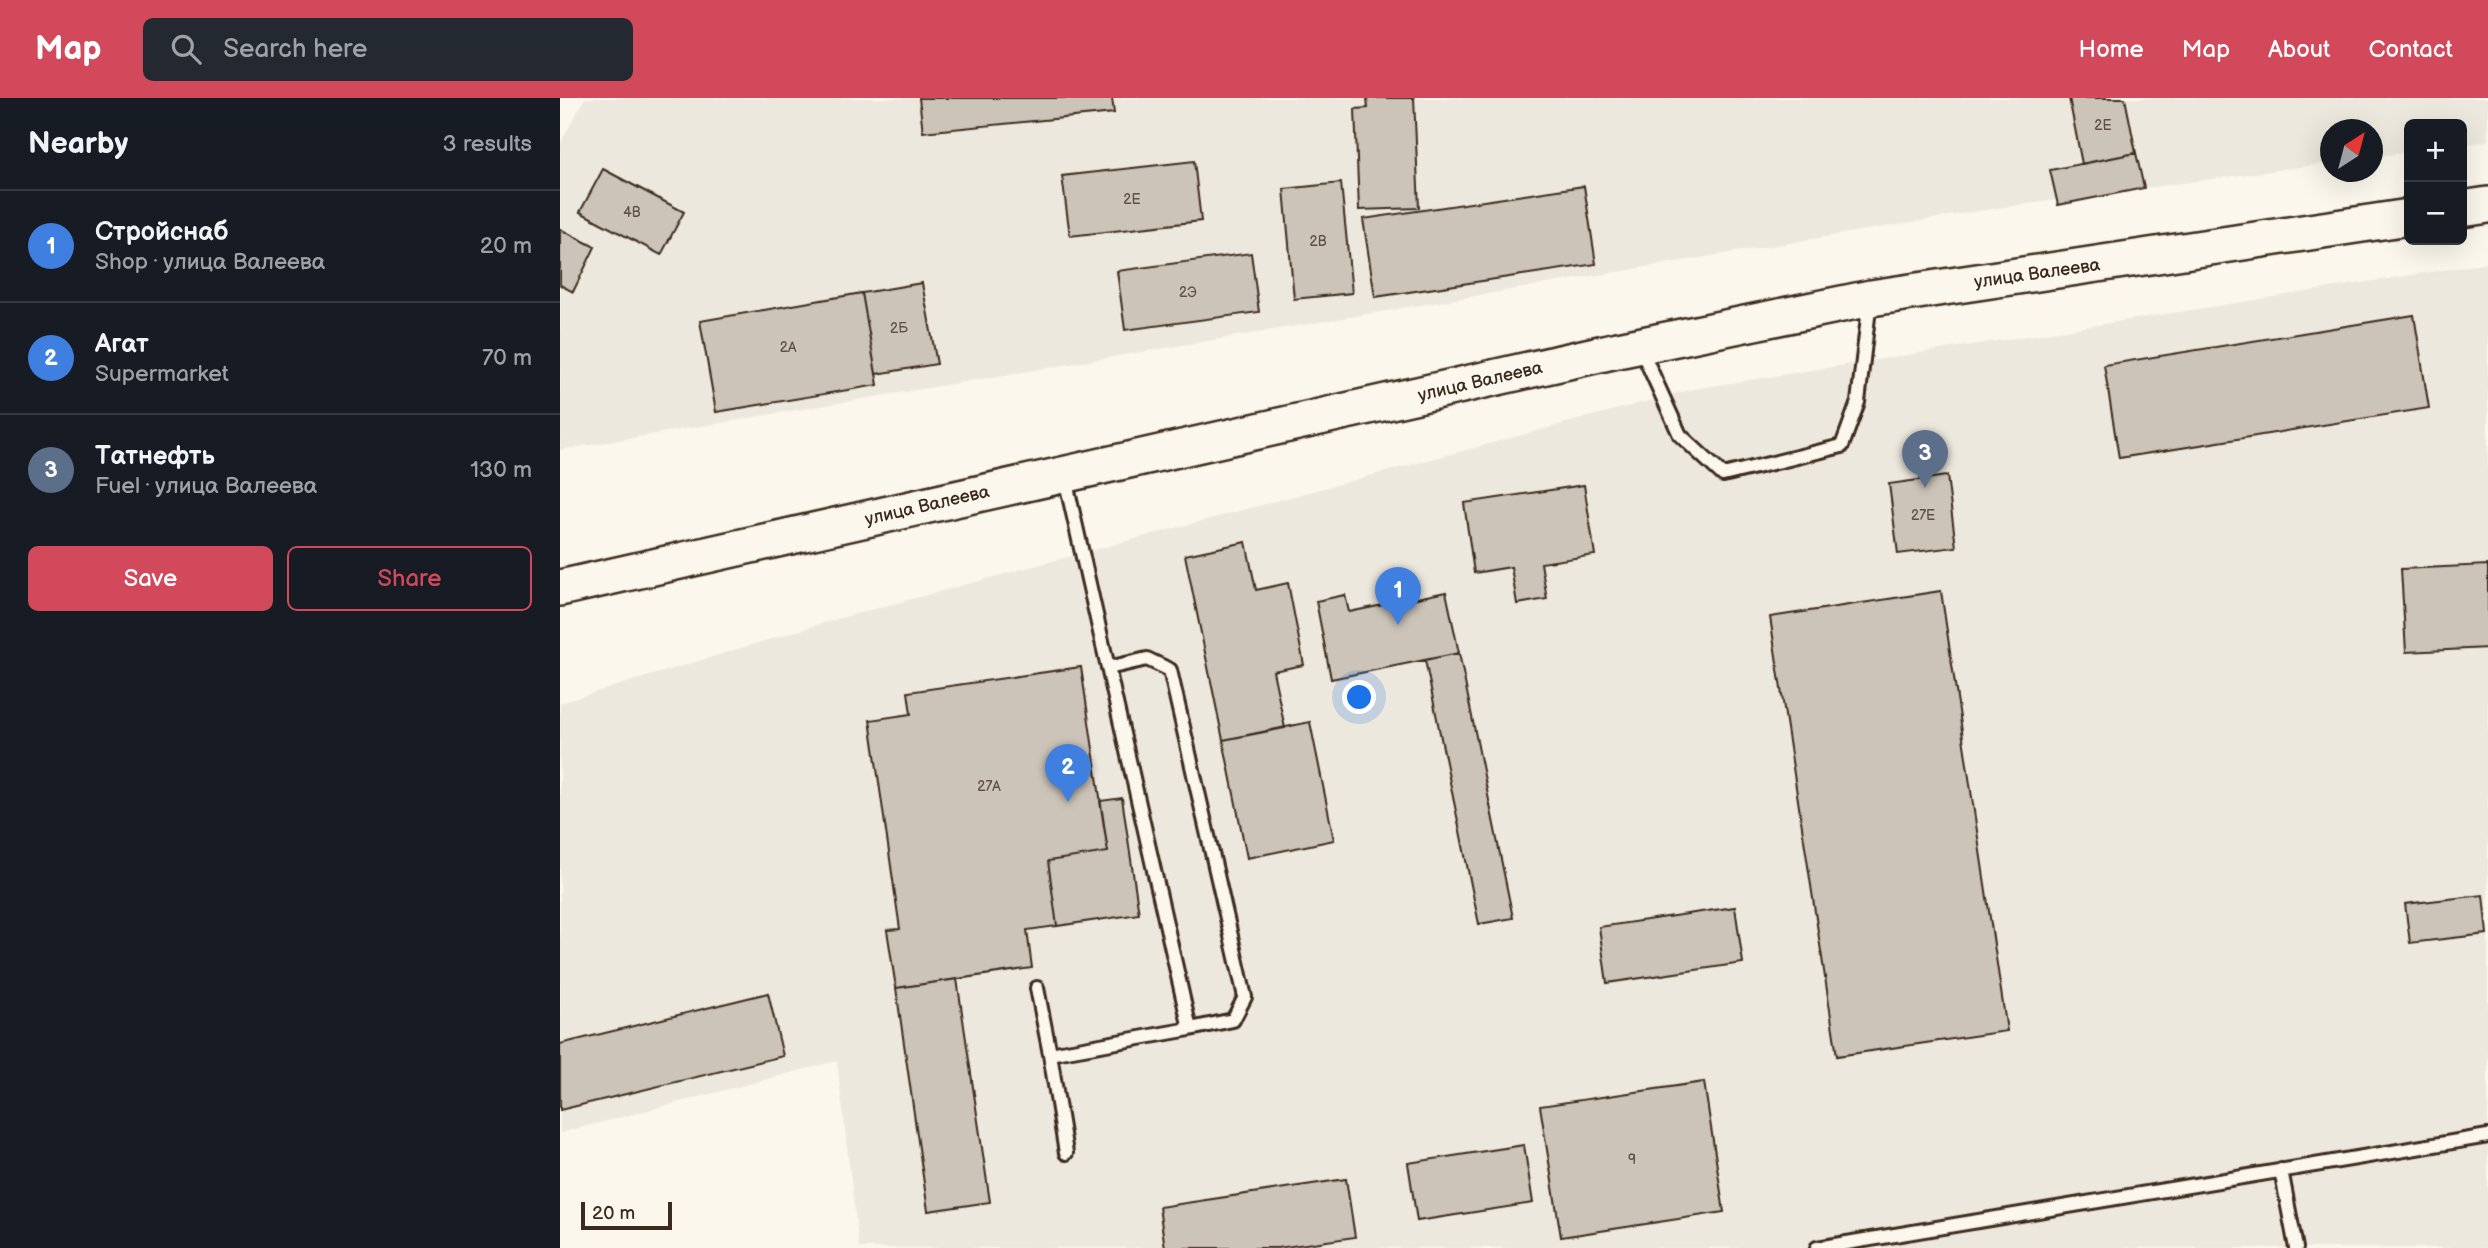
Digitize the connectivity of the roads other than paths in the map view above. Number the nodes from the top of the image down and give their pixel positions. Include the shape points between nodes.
1 (2488, 205) edge
2 (2467, 208) edge
3 (2404, 218) edge
4 (1871, 298) junction
5 (1640, 345) junction
6 (1064, 474) junction
7 (560, 588) edge
8 (1108, 668) junction
9 (1037, 988) dead end
10 (1190, 1029) junction
11 (1050, 1054) junction
12 (2488, 1136) edge
13 (1066, 1153) dead end
14 (2281, 1170) junction
15 (1817, 1248) edge
16 (2296, 1248) edge

1 - 2 main road
3 - 4 main road, улица Валеева
4 - 5 main road, улица Валеева
4 - 5 lane via 1858,402 1842,446 1723,475 1680,435
5 - 6 main road, улица Валеева
6 - 7 main road, улица Валеева
6 - 8 lane
8 - 10 lane
8 - 10 lane via 1147,659 1170,670 1245,997 1233,1020
9 - 11 lane
10 - 11 lane
11 - 13 lane
12 - 14 lane
14 - 15 lane
14 - 16 lane

